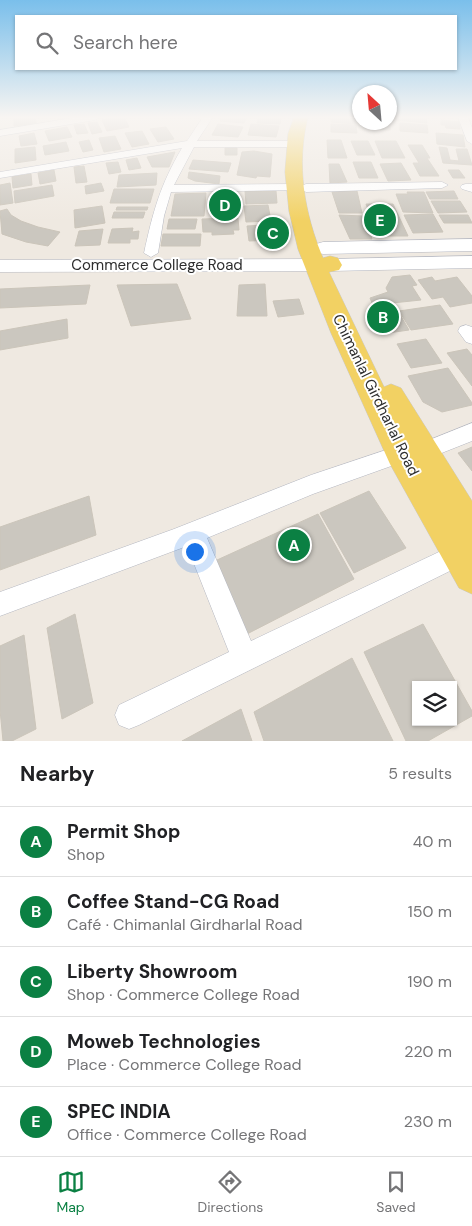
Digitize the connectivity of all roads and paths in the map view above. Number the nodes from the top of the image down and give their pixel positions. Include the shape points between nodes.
1 (142, 152) edge
2 (186, 152) edge
3 (295, 152) edge
4 (305, 152) edge
5 (0, 174) edge
6 (442, 185) dead end
7 (301, 188) junction
8 (167, 189) junction
9 (472, 245) edge
10 (151, 253) junction
11 (0, 254) edge
12 (319, 257) junction
13 (472, 262) edge
14 (0, 266) edge
15 (472, 432) edge
16 (413, 452) junction
17 (193, 533) junction
18 (468, 555) edge
19 (0, 604) edge
20 (245, 658) junction
21 (129, 716) dead end

1 - 5 street
2 - 8 street
3 - 7 main road, Chimanlal Girdharlal Road
4 - 7 main road, Chimanlal Girdharlal Road
6 - 7 street
7 - 8 street
7 - 12 main road, Chimanlal Girdharlal Road via 317,237
8 - 10 street via 159,210
9 - 12 main road, Commerce College Road
10 - 11 main road, Commerce College Road
10 - 12 main road, Commerce College Road
12 - 13 main road, Commerce College Road
12 - 14 main road, Commerce College Road
12 - 16 main road, Chimanlal Girdharlal Road via 344,333
15 - 16 street
16 - 17 street via 311,485
16 - 18 main road, Chimanlal Girdharlal Road
17 - 19 street
17 - 20 street
18 - 20 street
20 - 21 street

